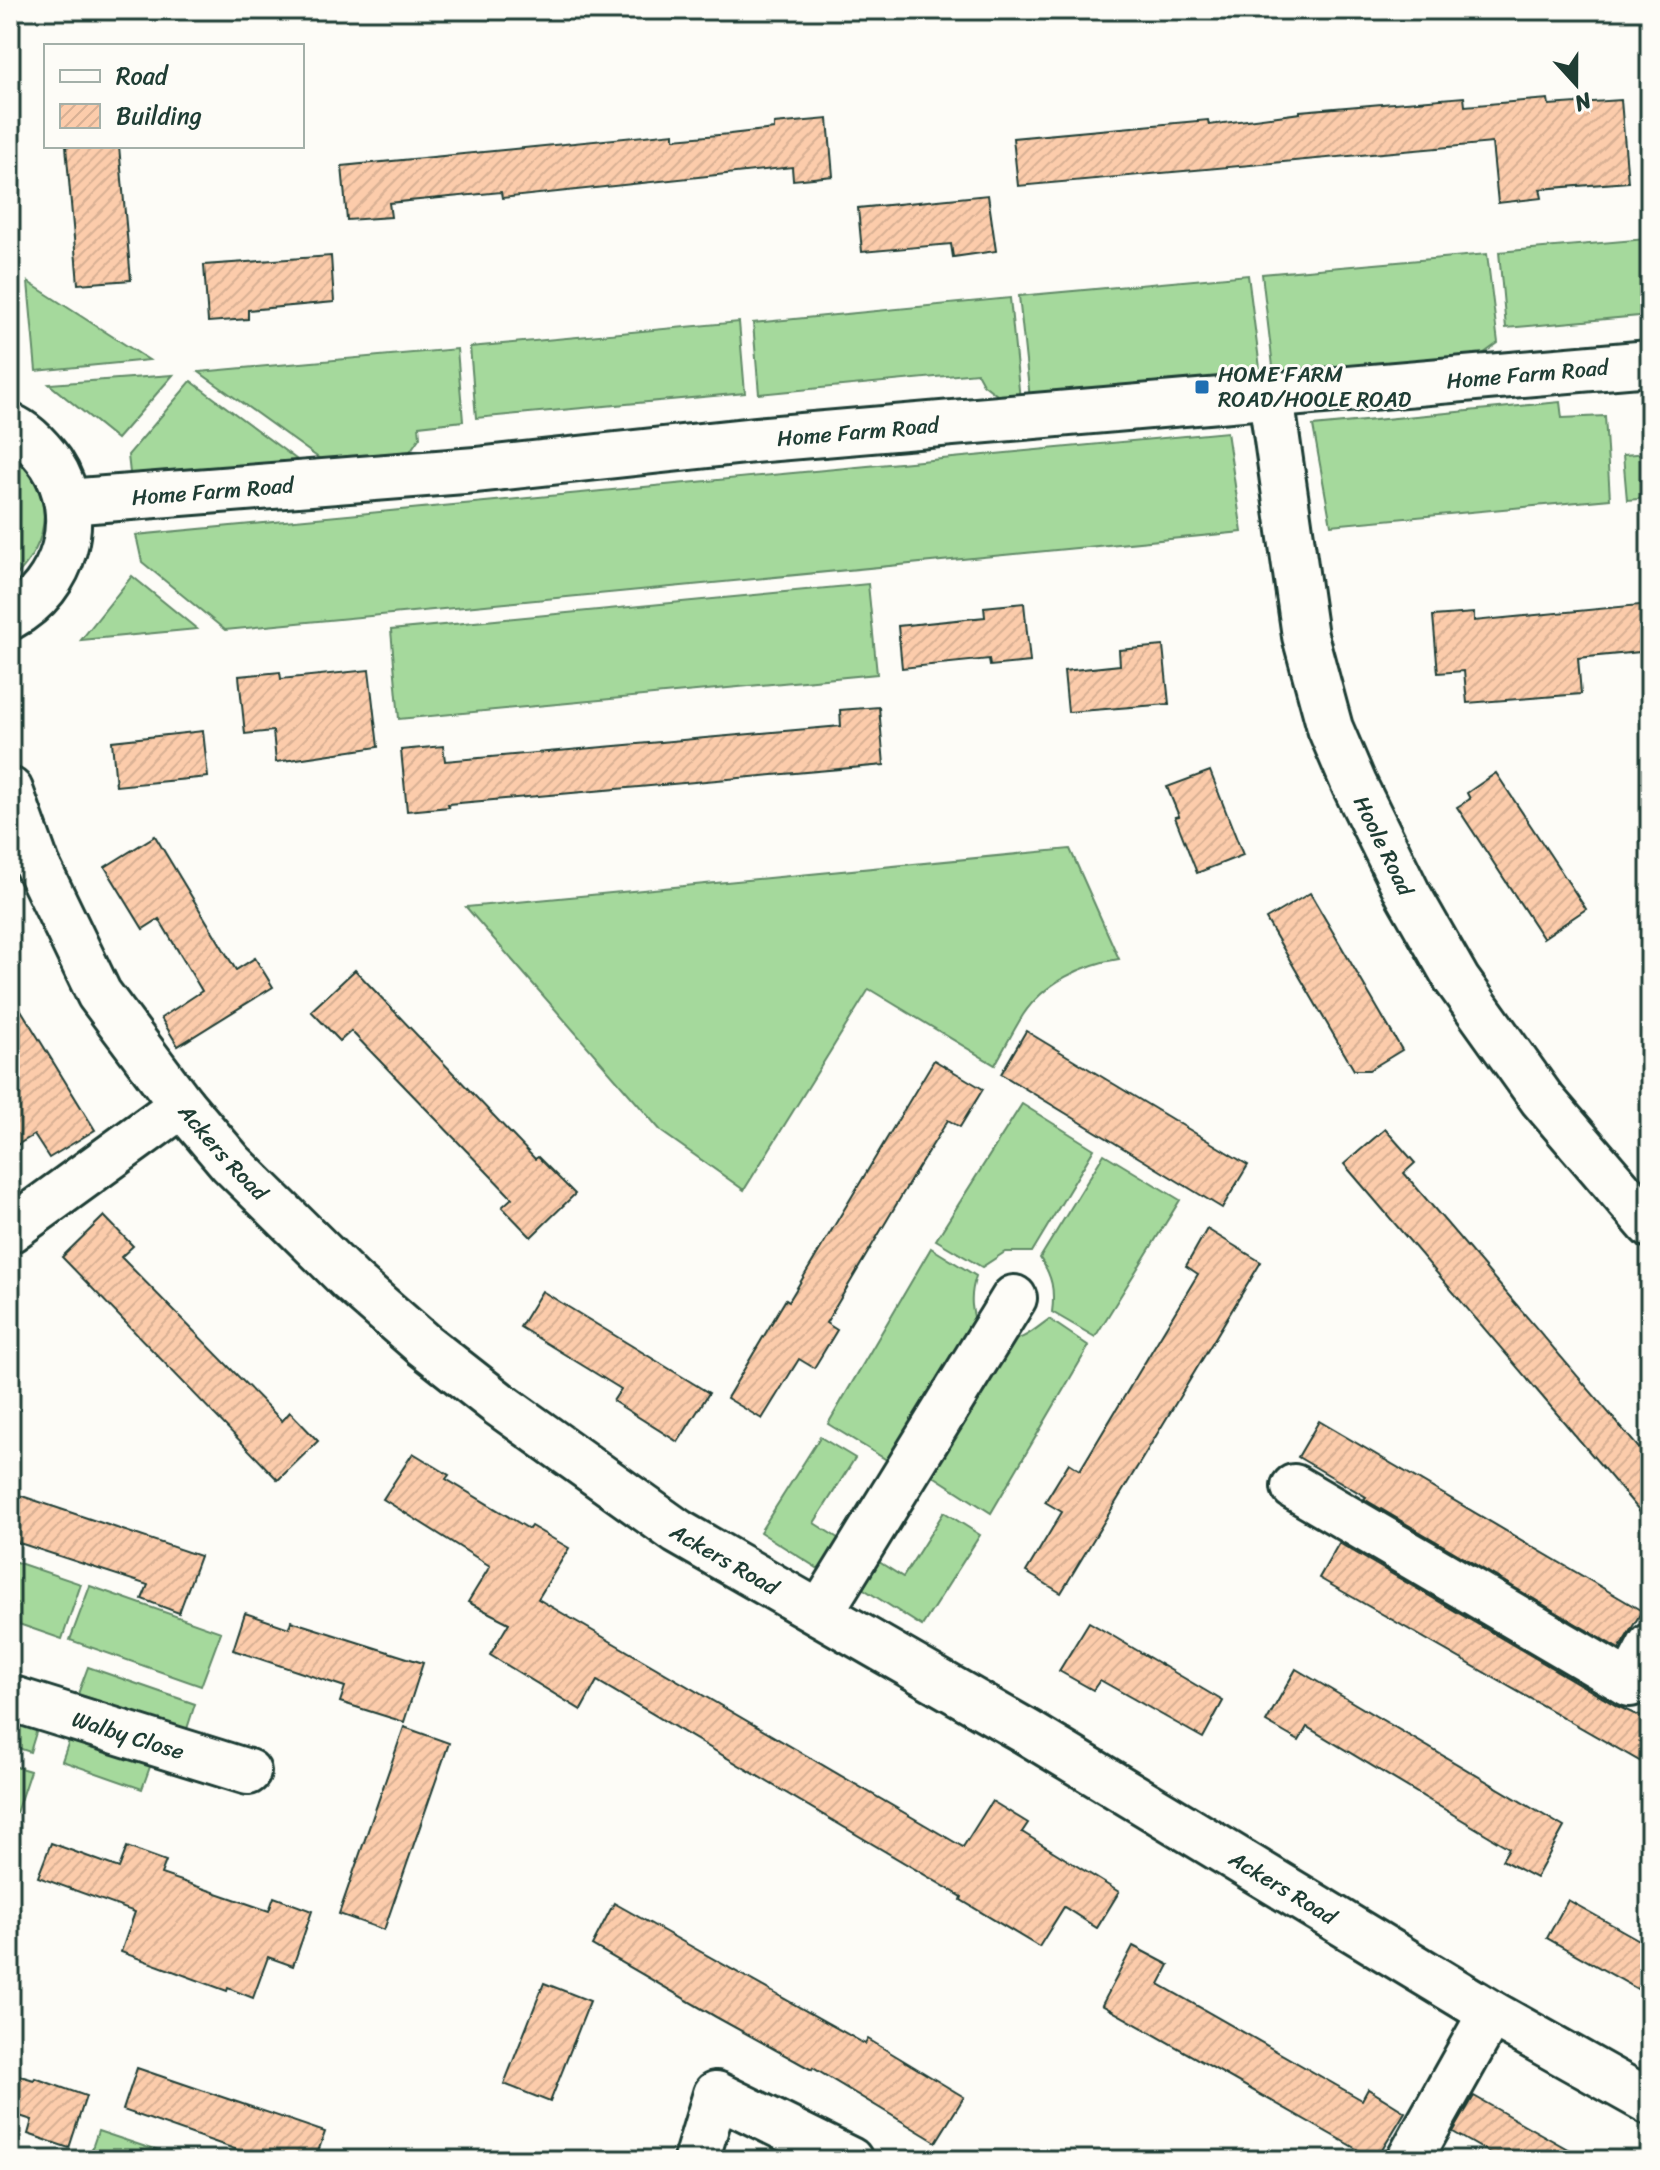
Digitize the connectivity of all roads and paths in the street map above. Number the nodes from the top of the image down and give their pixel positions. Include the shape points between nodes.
1 (1650, 363) edge
2 (1271, 397) junction
3 (10, 426) edge
4 (67, 502) junction
5 (10, 617) edge
6 (10, 790) edge
7 (182, 1105) junction
8 (1650, 1225) edge
9 (10, 1230) edge
10 (1014, 1298) dead end
11 (1294, 1487) dead end
12 (820, 1613) junction
13 (1650, 1646) edge
14 (10, 1698) edge
15 (248, 1772) dead end
16 (1491, 2013) junction
17 (1650, 2102) edge
18 (696, 2160) edge
19 (850, 2160) edge
20 (1409, 2160) edge

1 - 2 street, Home Farm Road
2 - 4 street, Home Farm Road
2 - 8 street, Hoole Road via 1305,636 1330,728 1354,784 1457,980 1542,1099
3 - 4 street via 41,449 58,474
4 - 5 street via 68,536 58,568 39,595
6 - 7 street, Ackers Road via 37,865 99,994
7 - 9 street
7 - 12 street, Ackers Road via 231,1163 424,1345 678,1532
10 - 12 street
11 - 13 street via 1630,1684
12 - 16 street, Ackers Road
14 - 15 street, Walby Close
16 - 17 street, Ackers Road
16 - 20 street
18 - 19 street via 716,2094

